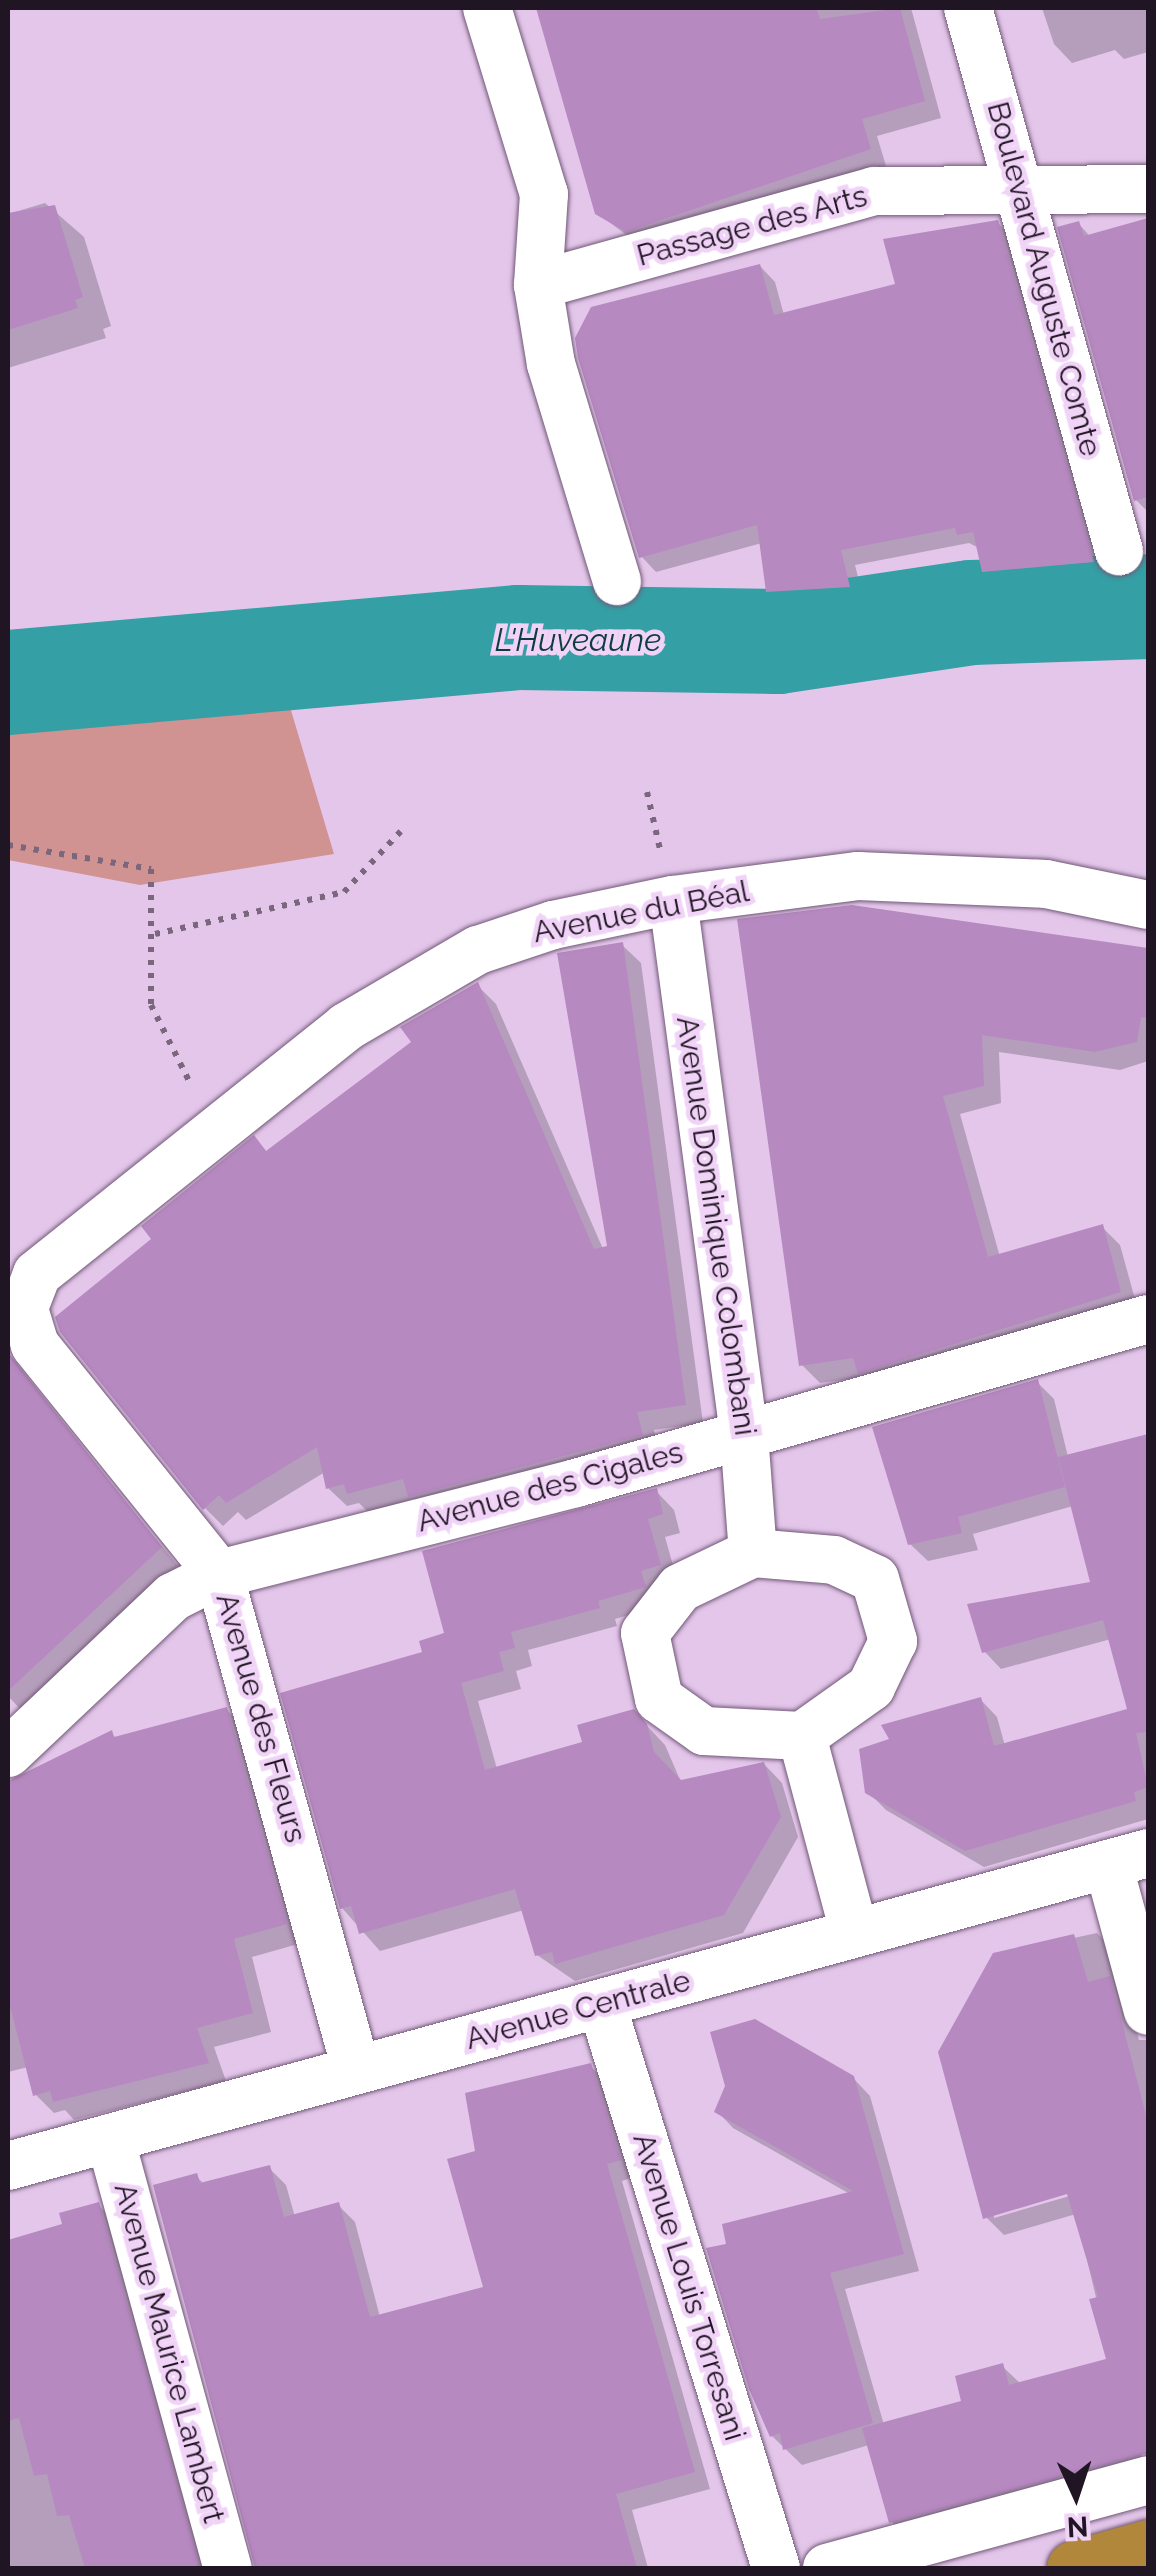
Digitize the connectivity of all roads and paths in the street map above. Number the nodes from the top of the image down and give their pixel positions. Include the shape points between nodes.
1 (487, 8) edge
2 (968, 8) edge
3 (1148, 189) edge
4 (1022, 190) junction
5 (538, 285) junction
6 (1118, 551) dead end
7 (617, 581) dead end
8 (401, 831) dead end
9 (8, 845) edge
10 (673, 900) junction
11 (1148, 905) edge
12 (156, 934) junction
13 (214, 1131) junction
14 (24, 1308) joint
15 (1148, 1318) edge
16 (744, 1434) junction
17 (753, 1552) junction
18 (220, 1574) junction
19 (802, 1736) junction
20 (8, 1753) edge
21 (1128, 1859) edge
22 (854, 1932) junction
23 (602, 2004) junction
24 (1148, 2011) edge
25 (356, 2069) junction
26 (110, 2138) junction
27 (8, 2166) edge
28 (1148, 2480) edge
29 (1148, 2547) edge
30 (228, 2568) edge
31 (776, 2568) edge
32 (827, 2568) edge
33 (1074, 2568) edge

1 - 5 street via 544,194
2 - 4 street, Boulevard Auguste Comte
3 - 4 street, Passage des Arts
4 - 5 street, Passage des Arts via 874,192
4 - 6 street, Boulevard Auguste Comte
5 - 7 street via 551,364
8 - 12 path via 344,892
9 - 12 path via 151,869
10 - 11 street, Avenue du Béal via 858,876 944,875 1046,884
10 - 13 street, Avenue du Béal via 553,925 478,950 346,1028
10 - 16 street, Avenue Dominique Colombani
12 - 13 path via 151,1004
13 - 14 street, Avenue du Béal via 37,1274
14 - 18 street, Avenue des Fleurs via 34,1345
15 - 16 street, Avenue des Cigales
16 - 17 street, Avenue Dominique Colombani
16 - 18 street, Avenue des Cigales
17 - 19 street via 834,1560 875,1579 893,1640 872,1686
17 - 19 street via 680,1588 644,1633 659,1698 704,1731
18 - 20 street, Avenue des Cigales via 173,1596
18 - 25 street, Avenue des Fleurs
19 - 22 street
21 - 22 street, Avenue Centrale
21 - 24 street
22 - 23 street, Avenue Centrale
23 - 25 street, Avenue Centrale
23 - 31 street, Avenue Louis Torresani
25 - 26 street, Avenue Centrale
26 - 27 street, Avenue Centrale
26 - 30 street, Avenue Maurice Lambert
28 - 32 street
29 - 33 highway

